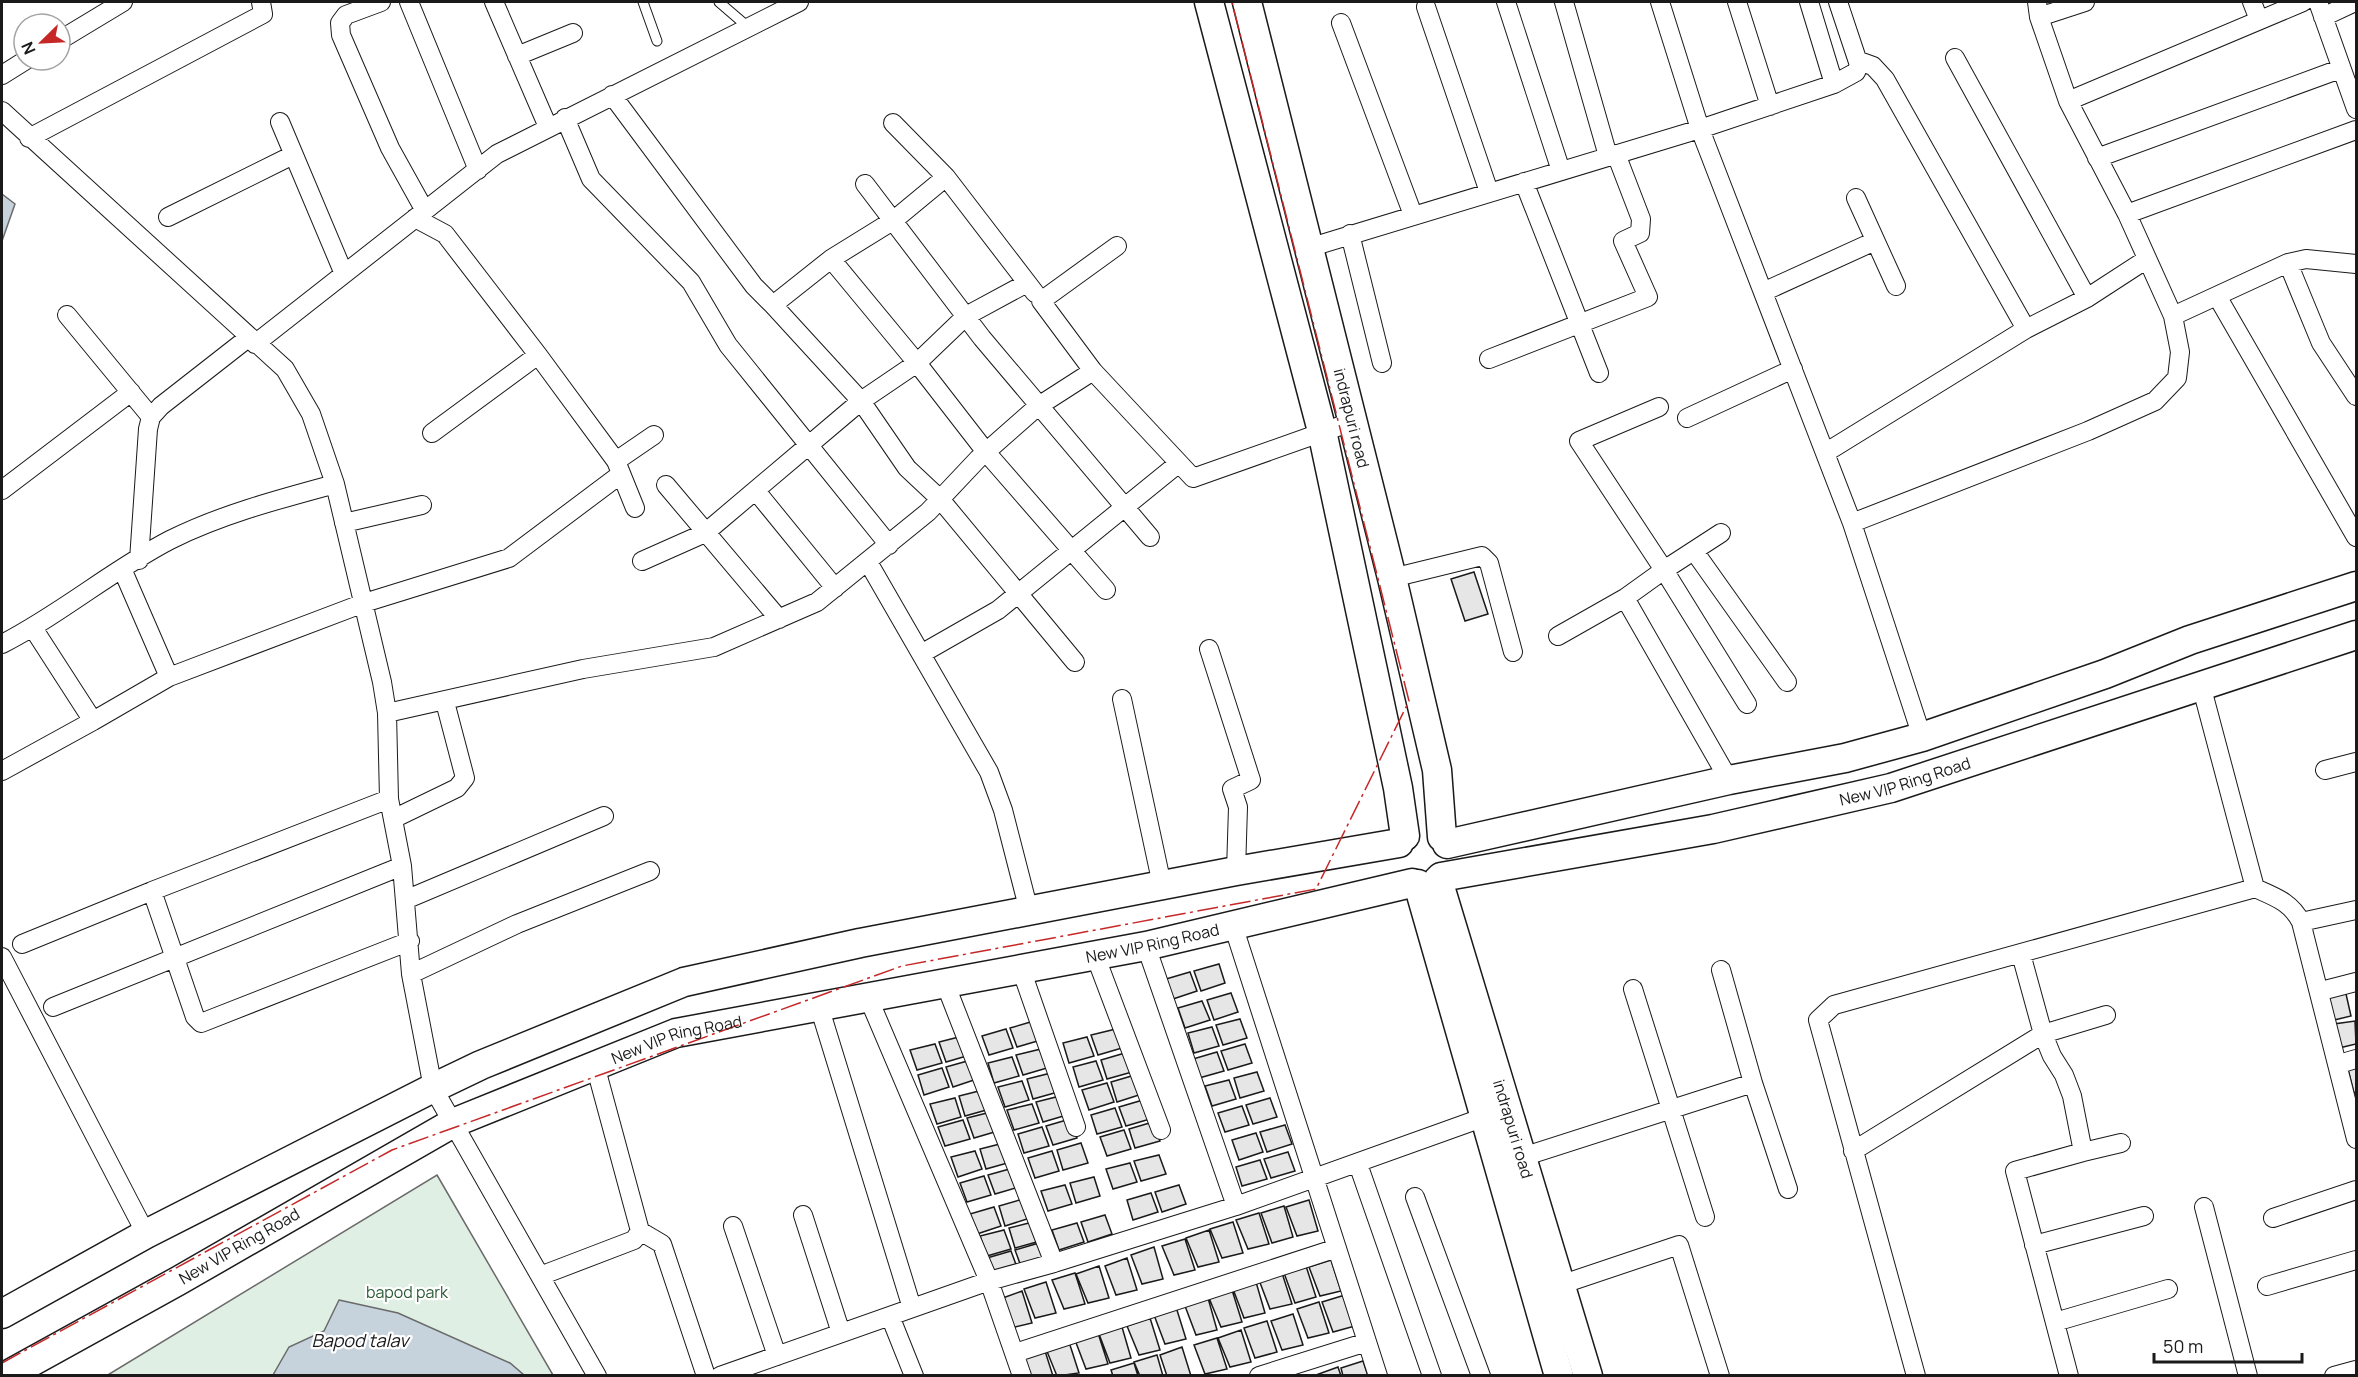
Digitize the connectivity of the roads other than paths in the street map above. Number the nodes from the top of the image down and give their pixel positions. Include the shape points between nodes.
1 (123, 2) edge
2 (261, 2) edge
3 (381, 2) edge
4 (409, 2) edge
5 (494, 2) edge
6 (643, 2) edge
7 (719, 2) edge
8 (799, 2) edge
9 (1209, 2) edge
10 (1247, 2) edge
11 (1506, 2) edge
12 (1564, 2) edge
13 (1660, 2) edge
14 (1737, 2) edge
15 (1809, 2) edge
16 (1838, 2) edge
17 (2085, 2) edge
18 (2252, 2) edge
19 (2303, 2) edge
20 (2355, 2) edge
21 (1426, 7) dead end
22 (2038, 9) edge
23 (2321, 9) edge
24 (2259, 20) junction
25 (1341, 23) dead end
26 (748, 27) junction
27 (72, 32) edge
28 (573, 33) dead end
29 (657, 41) dead end
30 (517, 56) junction
31 (1955, 58) dead end
32 (1859, 62) junction
33 (2340, 69) junction
34 (1834, 84) junction
35 (612, 95) junction
36 (2068, 101) junction
37 (1770, 106) junction
38 (2356, 109) edge
39 (2, 111) edge
40 (565, 118) junction
41 (280, 122) dead end
42 (893, 123) dead end
43 (548, 128) junction
44 (1700, 129) junction
45 (2356, 130) edge
46 (29, 138) junction
47 (293, 155) junction
48 (1612, 155) junction
49 (2097, 158) junction
50 (478, 170) junction
51 (1561, 171) junction
52 (946, 177) junction
53 (1524, 182) junction
54 (865, 184) dead end
55 (1489, 192) junction
56 (1856, 198) dead end
57 (2127, 214) junction
58 (420, 215) junction
59 (1413, 215) junction
60 (168, 217) dead end
61 (894, 220) junction
62 (1350, 234) junction
63 (1875, 241) junction
64 (1117, 246) dead end
65 (1308, 248) junction
66 (831, 259) junction
67 (2147, 260) junction
68 (2288, 263) junction
69 (2356, 264) edge
70 (344, 274) junction
71 (1027, 283) junction
72 (1896, 286) dead end
73 (1763, 292) junction
74 (2217, 296) junction
75 (2087, 298) junction
76 (1041, 301) junction
77 (773, 305) junction
78 (67, 315) dead end
79 (966, 316) junction
80 (2173, 316) junction
81 (1580, 325) junction
82 (2026, 329) junction
83 (251, 341) junction
84 (538, 355) junction
85 (1489, 359) dead end
86 (917, 363) junction
87 (1382, 363) dead end
88 (1792, 369) junction
89 (1093, 371) junction
90 (1599, 373) dead end
91 (131, 392) junction
92 (2356, 396) edge
93 (861, 401) junction
94 (1037, 407) junction
95 (1659, 407) dead end
96 (151, 417) junction
97 (1687, 418) dead end
98 (1354, 421) junction
99 (1322, 431) junction
100 (432, 433) dead end
101 (654, 435) dead end
102 (809, 446) junction
103 (986, 452) junction
104 (1825, 453) junction
105 (1179, 463) junction
106 (619, 468) junction
107 (336, 484) junction
108 (666, 485) dead end
109 (2, 490) edge
110 (756, 490) junction
111 (940, 499) junction
112 (422, 505) dead end
113 (1124, 507) junction
114 (635, 508) dead end
115 (345, 523) junction
116 (1852, 523) junction
117 (705, 533) junction
118 (1721, 533) dead end
119 (1150, 537) dead end
120 (2356, 537) edge
121 (889, 545) junction
122 (1072, 550) junction
123 (1694, 550) junction
124 (139, 560) junction
125 (642, 561) dead end
126 (868, 562) junction
127 (1664, 570) junction
128 (123, 571) junction
129 (1392, 578) junction
130 (2356, 586) edge
131 (834, 588) junction
132 (1106, 590) dead end
133 (1018, 594) junction
134 (1625, 598) junction
135 (364, 603) junction
136 (779, 618) junction
137 (33, 628) junction
138 (2356, 635) edge
139 (1558, 636) dead end
140 (2, 644) edge
141 (1209, 649) dead end
142 (1513, 652) dead end
143 (921, 654) junction
144 (1075, 662) dead end
145 (169, 677) junction
146 (1786, 682) dead end
147 (2201, 686) junction
148 (1122, 699) dead end
149 (445, 702) junction
150 (1747, 704) dead end
151 (387, 713) junction
152 (93, 721) junction
153 (1922, 737) junction
154 (2356, 762) edge
155 (2325, 770) dead end
156 (2, 771) edge
157 (1729, 780) junction
158 (389, 799) junction
159 (604, 816) dead end
160 (393, 819) junction
161 (1402, 840) junction
162 (1445, 841) junction
163 (402, 866) junction
164 (650, 871) dead end
165 (1236, 871) junction
166 (1427, 881) junction
167 (1162, 885) junction
168 (2255, 888) junction
169 (152, 891) junction
170 (405, 900) junction
171 (2356, 910) edge
172 (1029, 911) junction
173 (2301, 922) junction
174 (1233, 925) junction
175 (410, 941) junction
176 (22, 944) dead end
177 (1146, 946) junction
178 (2021, 954) junction
179 (1095, 955) junction
180 (2, 957) edge
181 (176, 957) junction
182 (1021, 969) junction
183 (1721, 970) dead end
184 (411, 974) junction
185 (2356, 982) edge
186 (945, 983) junction
187 (1633, 989) dead end
188 (2321, 991) junction
189 (868, 997) junction
190 (819, 1006) junction
191 (53, 1007) dead end
192 (2106, 1015) dead end
193 (2043, 1034) junction
194 (2348, 1062) edge
195 (595, 1065) junction
196 (1753, 1083) junction
197 (433, 1088) junction
198 (1670, 1108) junction
199 (1496, 1113) junction
200 (453, 1123) junction
201 (1076, 1127) dead end
202 (1161, 1130) dead end
203 (2356, 1133) edge
204 (2121, 1143) dead end
205 (1853, 1151) junction
206 (2083, 1152) junction
207 (1510, 1161) junction
208 (1358, 1164) junction
209 (1315, 1179) junction
210 (1788, 1189) dead end
211 (2356, 1190) edge
212 (1415, 1197) dead end
213 (1236, 1206) junction
214 (2204, 1207) dead end
215 (803, 1215) dead end
216 (2144, 1216) dead end
217 (1705, 1217) dead end
218 (2273, 1218) dead end
219 (733, 1226) dead end
220 (640, 1230) junction
221 (146, 1234) junction
222 (2034, 1245) junction
223 (1337, 1248) junction
224 (2356, 1260) edge
225 (1054, 1263) junction
226 (540, 1276) junction
227 (989, 1281) junction
228 (1560, 1285) junction
229 (2267, 1286) dead end
230 (2168, 1290) dead end
231 (912, 1308) junction
232 (2, 1314) edge
233 (890, 1316) junction
234 (2055, 1322) junction
235 (841, 1333) junction
236 (1367, 1341) junction
237 (1015, 1353) junction
238 (777, 1356) junction
239 (2356, 1370) edge
240 (6, 1376) edge
241 (597, 1376) edge
242 (706, 1376) edge
243 (720, 1376) edge
244 (914, 1376) edge
245 (1022, 1376) edge
246 (1259, 1376) edge
247 (1378, 1376) edge
248 (1432, 1376) edge
249 (1481, 1376) edge
250 (1559, 1376) edge
251 (1588, 1376) edge
252 (1720, 1376) edge
253 (1916, 1376) edge
254 (2069, 1376) edge
255 (2248, 1376) edge
256 (2334, 1376) edge

1 - 27 street
2 - 46 street via 264,14
3 - 58 street via 346,15 340,22 341,35
4 - 50 street
5 - 30 street
6 - 29 lane
7 - 26 lane
8 - 26 street
9 - 99 main road, indrapuri road
10 - 65 main road, indrapuri road
11 - 51 street
12 - 48 street
13 - 44 street
14 - 37 street
15 - 34 street
16 - 32 street
17 - 22 street
18 - 24 street
19 - 24 street
20 - 23 street
21 - 55 street
22 - 36 street
23 - 33 street
24 - 36 street
25 - 59 street
26 - 35 street
28 - 30 street
30 - 43 street
31 - 75 street
32 - 34 street via 1856,72
32 - 82 street via 1873,66 1885,79
33 - 38 street
33 - 49 street
34 - 37 street
35 - 40 street
35 - 77 street via 754,286
36 - 49 street
37 - 44 street
39 - 46 street
40 - 43 street
40 - 102 street via 591,179 691,282 728,345
41 - 47 street
42 - 52 street
43 - 50 street via 497,154
44 - 48 street
44 - 73 street
45 - 57 street
46 - 83 street
47 - 60 street
47 - 70 street
48 - 51 street
48 - 81 street via 1641,219 1640,233 1623,241 1647,297
49 - 57 street
50 - 58 street
51 - 53 street
52 - 61 street
52 - 71 street
53 - 55 street
53 - 81 street
54 - 61 street
55 - 59 street
56 - 63 street
57 - 67 street
58 - 70 street
58 - 84 street via 445,234
59 - 62 street
61 - 66 street
61 - 79 street
62 - 65 street
62 - 87 street
63 - 72 street
63 - 73 street
64 - 76 street
65 - 98 main road, indrapuri road
66 - 77 street
66 - 86 street
67 - 75 street
67 - 80 street
68 - 69 street via 2306,259
68 - 74 street
68 - 92 street via 2321,343
70 - 83 street
71 - 76 street
71 - 79 street
73 - 88 street
74 - 80 street
74 - 120 street
75 - 82 street
76 - 89 street
77 - 93 street
78 - 91 street
79 - 86 street
79 - 94 street
80 - 116 street via 2180,352 2177,378 2155,401
81 - 85 street
81 - 90 street
82 - 104 street
83 - 96 street
83 - 107 street via 285,369 311,414
84 - 100 street
84 - 106 street
86 - 93 street
86 - 103 street
88 - 97 street
88 - 104 street
89 - 94 street
89 - 105 street
91 - 96 street
91 - 109 street
93 - 102 street
93 - 111 street via 907,468
94 - 103 street
94 - 113 street
95 - 127 street via 1579,441
96 - 124 street
98 - 99 street
98 - 129 main road, indrapuri road
99 - 105 street via 1198,478 1193,478
99 - 161 main road, indrapuri road via 1398,788
101 - 106 street
102 - 110 street
102 - 121 street
103 - 111 street
103 - 122 street
104 - 116 street
105 - 113 street
106 - 114 street
106 - 135 street via 510,558
107 - 115 street
107 - 124 street via 240,512 170,540
108 - 117 street
110 - 117 street
110 - 131 street
111 - 121 street
111 - 133 street
112 - 115 street
113 - 119 street
113 - 122 street
115 - 135 street
116 - 153 street
117 - 125 street
117 - 136 street
118 - 123 street
121 - 126 street
122 - 132 street
122 - 133 street
123 - 127 street
123 - 146 street
124 - 128 street
126 - 131 street
126 - 143 street
127 - 134 street
127 - 150 street
128 - 137 street
128 - 145 street
129 - 142 street via 1482,556 1489,563
129 - 162 main road, indrapuri road via 1437,770
130 - 153 main road via 2190,640 2105,674
131 - 136 street via 817,602
133 - 143 street via 998,610
133 - 144 street
134 - 139 street
134 - 157 street
135 - 145 street
135 - 151 street
136 - 149 street via 714,647 583,669
137 - 140 street
137 - 152 street
138 - 147 main road, New VIP Ring Road
141 - 165 street via 1251,780 1232,789 1238,807
143 - 172 street via 997,790
145 - 152 street
147 - 166 main road, New VIP Ring Road via 1891,788 1713,829
147 - 168 street
148 - 167 street
149 - 151 street
149 - 160 street via 465,778 457,788
151 - 158 street
152 - 156 street
153 - 157 main road via 1845,758
154 - 155 street
157 - 162 main road
158 - 160 street
158 - 169 street
159 - 170 street
160 - 163 street
161 - 162 main road via 1421,829 1430,830
161 - 165 main road
161 - 166 main road via 1396,851 1398,869
162 - 166 main road via 1451,857 1449,866
163 - 170 street
163 - 181 street
164 - 184 street via 517,924
165 - 167 main road
166 - 174 main road, New VIP Ring Road
166 - 199 main road, indrapuri road
167 - 172 main road
168 - 173 street via 2286,902
168 - 178 street
169 - 176 street
169 - 181 street
170 - 175 street
171 - 173 street
172 - 197 main road via 684,982
173 - 188 street
174 - 177 main road, New VIP Ring Road
174 - 209 street
175 - 181 street via 201,1023 195,1017
175 - 184 street
177 - 179 main road, New VIP Ring Road
177 - 213 street
178 - 193 street
178 - 205 street via 1834,1005 1818,1020
179 - 182 main road, New VIP Ring Road
179 - 202 street
180 - 221 street
181 - 191 street
182 - 186 main road, New VIP Ring Road
182 - 201 street
183 - 196 street
184 - 197 street
185 - 188 street
186 - 189 main road, New VIP Ring Road
186 - 225 street
187 - 198 street
188 - 194 street
189 - 190 main road, New VIP Ring Road
189 - 227 street
190 - 195 main road, New VIP Ring Road via 676,1033
190 - 231 street
192 - 193 street
193 - 205 street
193 - 206 street via 2072,1096
194 - 203 street
195 - 200 main road, New VIP Ring Road
195 - 220 street
196 - 198 street
196 - 210 street
197 - 200 street
197 - 221 main road
198 - 207 street
198 - 217 street
199 - 207 main road, indrapuri road
199 - 208 street
200 - 226 street
200 - 240 main road, New VIP Ring Road
204 - 206 street
205 - 253 street
206 - 222 street via 2015,1171
207 - 228 main road, indrapuri road
207 - 250 main road, indrapuri road
208 - 209 street
208 - 248 street
209 - 213 street
209 - 223 street
211 - 218 street
212 - 249 street
213 - 225 street
214 - 255 street
215 - 235 street
216 - 222 street
219 - 238 street
220 - 226 street via 634,1240
220 - 242 street via 662,1244
221 - 232 main road
222 - 234 street
223 - 236 street
223 - 237 street
224 - 229 street
225 - 227 street
226 - 241 street
227 - 231 street
227 - 237 street
228 - 251 main road, indrapuri road
228 - 252 street via 1679,1245
230 - 234 street
231 - 233 street
233 - 235 street
233 - 244 street
234 - 254 street
235 - 238 street
236 - 246 street
236 - 247 street
237 - 245 street
238 - 243 street
239 - 256 street

